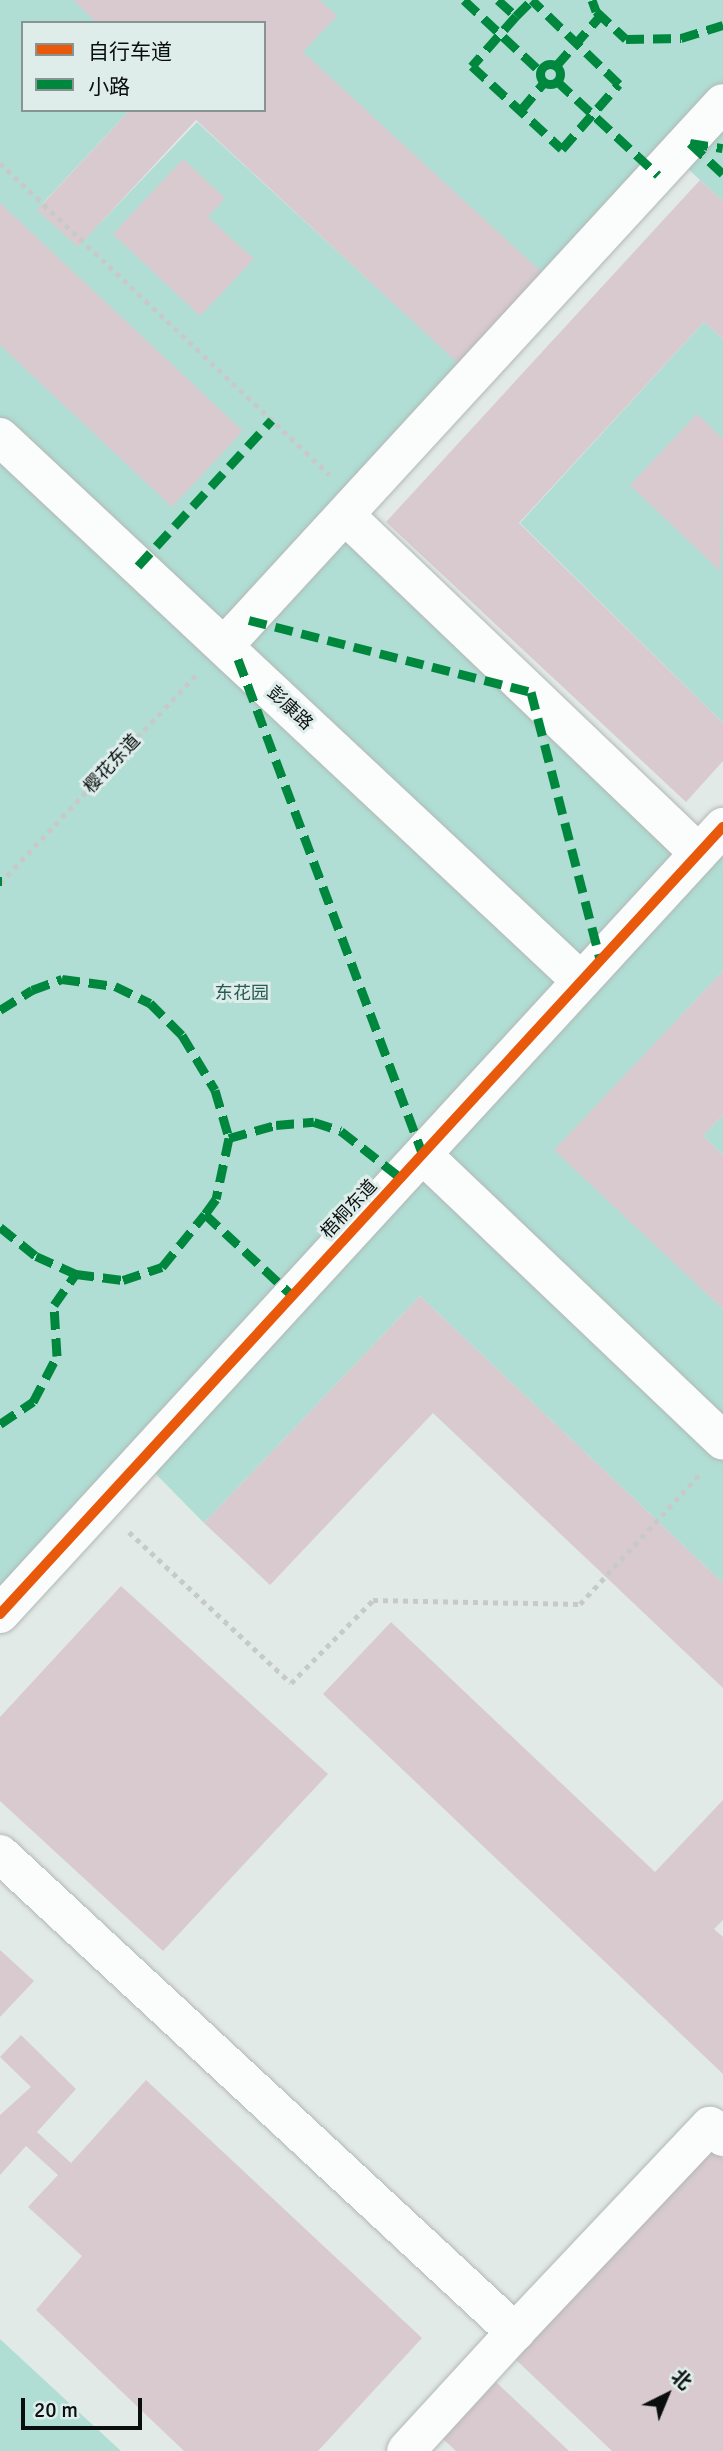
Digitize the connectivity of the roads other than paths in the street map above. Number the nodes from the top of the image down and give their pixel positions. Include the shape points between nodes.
1 (723, 103) edge
2 (0, 437) edge
3 (353, 509) junction
4 (224, 646) junction
5 (711, 840) edge
6 (580, 979) junction
7 (423, 1155) junction
8 (714, 1455) edge
9 (0, 1614) edge
10 (0, 1854) edge
11 (723, 2137) edge
12 (515, 2332) junction
13 (406, 2451) edge

1 - 3 street
2 - 4 street, 彭康路
3 - 4 street
3 - 5 street
4 - 6 street, 彭康路
5 - 6 street, 梧桐东道
6 - 7 street, 梧桐东道
7 - 8 street
7 - 9 street, 梧桐东道
10 - 12 street
11 - 12 street via 710,2126
12 - 13 street

